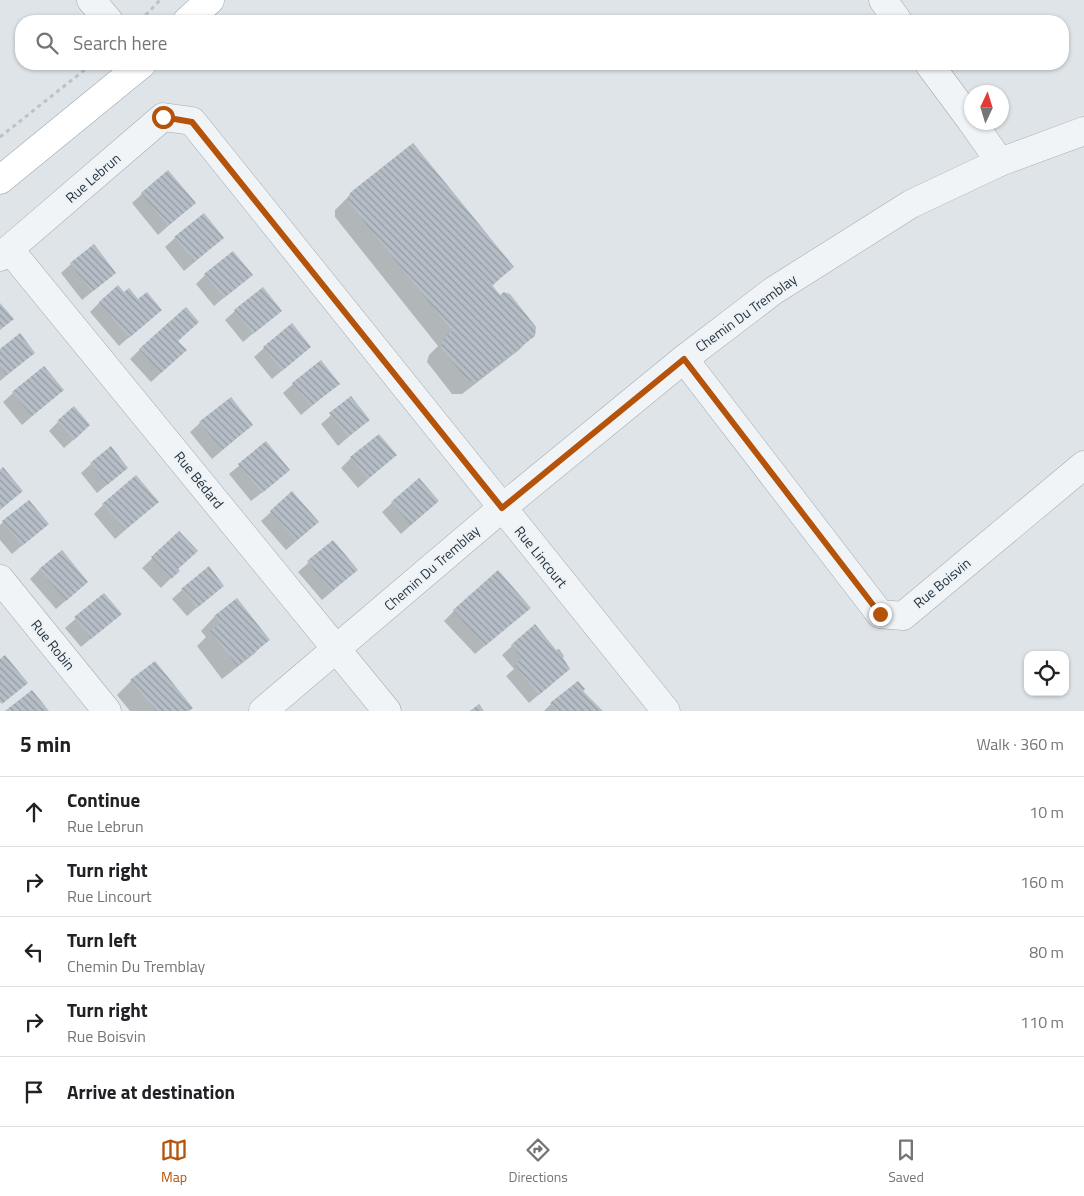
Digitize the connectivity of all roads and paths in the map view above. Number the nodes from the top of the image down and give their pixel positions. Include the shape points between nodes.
1 (92, 0) edge
2 (160, 0) edge
3 (210, 0) edge
4 (883, 0) edge
5 (104, 15) edge
6 (146, 15) edge
7 (194, 15) edge
8 (894, 15) edge
9 (84, 70) edge
10 (135, 70) edge
11 (933, 70) edge
12 (964, 111) edge
13 (192, 122) joint
14 (978, 130) edge
15 (1084, 132) edge
16 (0, 137) edge
17 (1000, 162) junction
18 (0, 180) edge
19 (5, 253) edge
20 (684, 359) junction
21 (1084, 464) edge
22 (502, 508) junction
23 (0, 578) edge
24 (337, 649) junction
25 (107, 711) edge
26 (263, 711) edge
27 (388, 711) edge
28 (666, 711) edge

1 - 5 street
2 - 6 path
3 - 7 main road
4 - 8 street
9 - 16 path
10 - 18 main road
11 - 12 street
13 - 19 street, Rue Lebrun via 163,117
13 - 22 street, Rue Lincourt
14 - 17 street
15 - 17 street, Chemin Du Tremblay
17 - 20 street, Chemin Du Tremblay via 912,204 773,291
19 - 24 street, Rue Bédard
20 - 21 street, Rue Boisvin via 880,614 903,616
20 - 22 street, Chemin Du Tremblay
22 - 24 street, Chemin Du Tremblay
22 - 28 street, Rue Lincourt
23 - 25 street, Rue Robin
24 - 26 street, Chemin Du Tremblay
24 - 27 street, Rue Bédard

